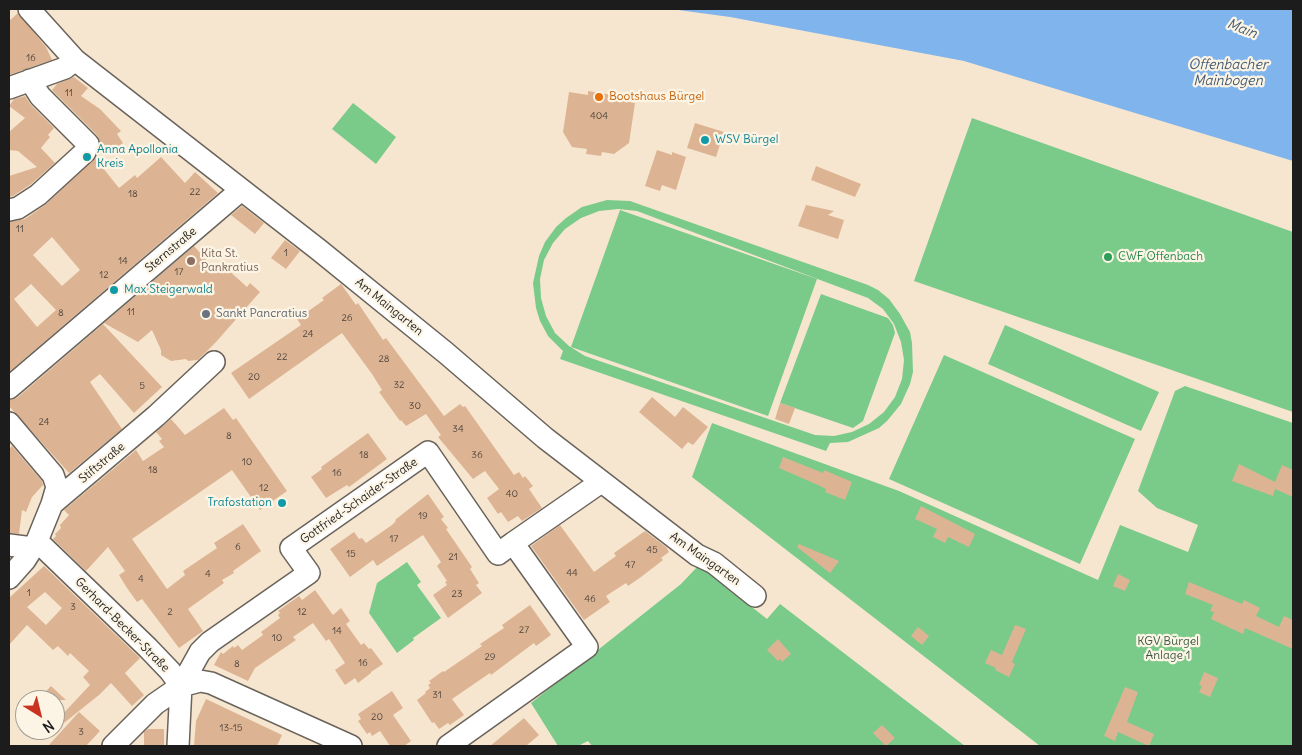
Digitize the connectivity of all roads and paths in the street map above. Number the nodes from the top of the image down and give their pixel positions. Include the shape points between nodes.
1 (29, 9) edge
2 (75, 60) junction
3 (30, 80) junction
4 (9, 88) edge
5 (241, 190) junction
6 (9, 210) edge
7 (214, 362) dead end
8 (9, 388) edge
9 (9, 423) edge
10 (601, 482) junction
11 (52, 504) junction
12 (514, 544) junction
13 (9, 545) edge
14 (35, 545) junction
15 (9, 578) edge
16 (755, 596) dead end
17 (181, 686) junction
18 (113, 746) edge
19 (178, 746) edge
20 (351, 746) edge
21 (448, 746) edge

1 - 2 street, Am Maingarten
2 - 3 street via 65,68
2 - 5 street, Am Maingarten
3 - 4 street
3 - 6 street via 40,96 88,144 86,152 38,195
5 - 8 street, Sternstraße
5 - 10 street, Am Maingarten via 446,353
7 - 11 street, Stiftstraße
9 - 11 street via 53,475 57,486
10 - 12 street, Gottfried-Schaider-Straße
10 - 16 street, Am Maingarten
11 - 14 street, Stiftstraße
12 - 17 street, Gottfried-Schaider-Straße via 498,554 428,452 292,548 309,573 204,647
12 - 21 street via 587,648
13 - 14 street
14 - 15 street, Stiftstraße
14 - 17 street, Gerhard-Becker-Straße via 162,662
17 - 18 street via 155,704
17 - 19 street
17 - 20 street via 200,681 211,683

